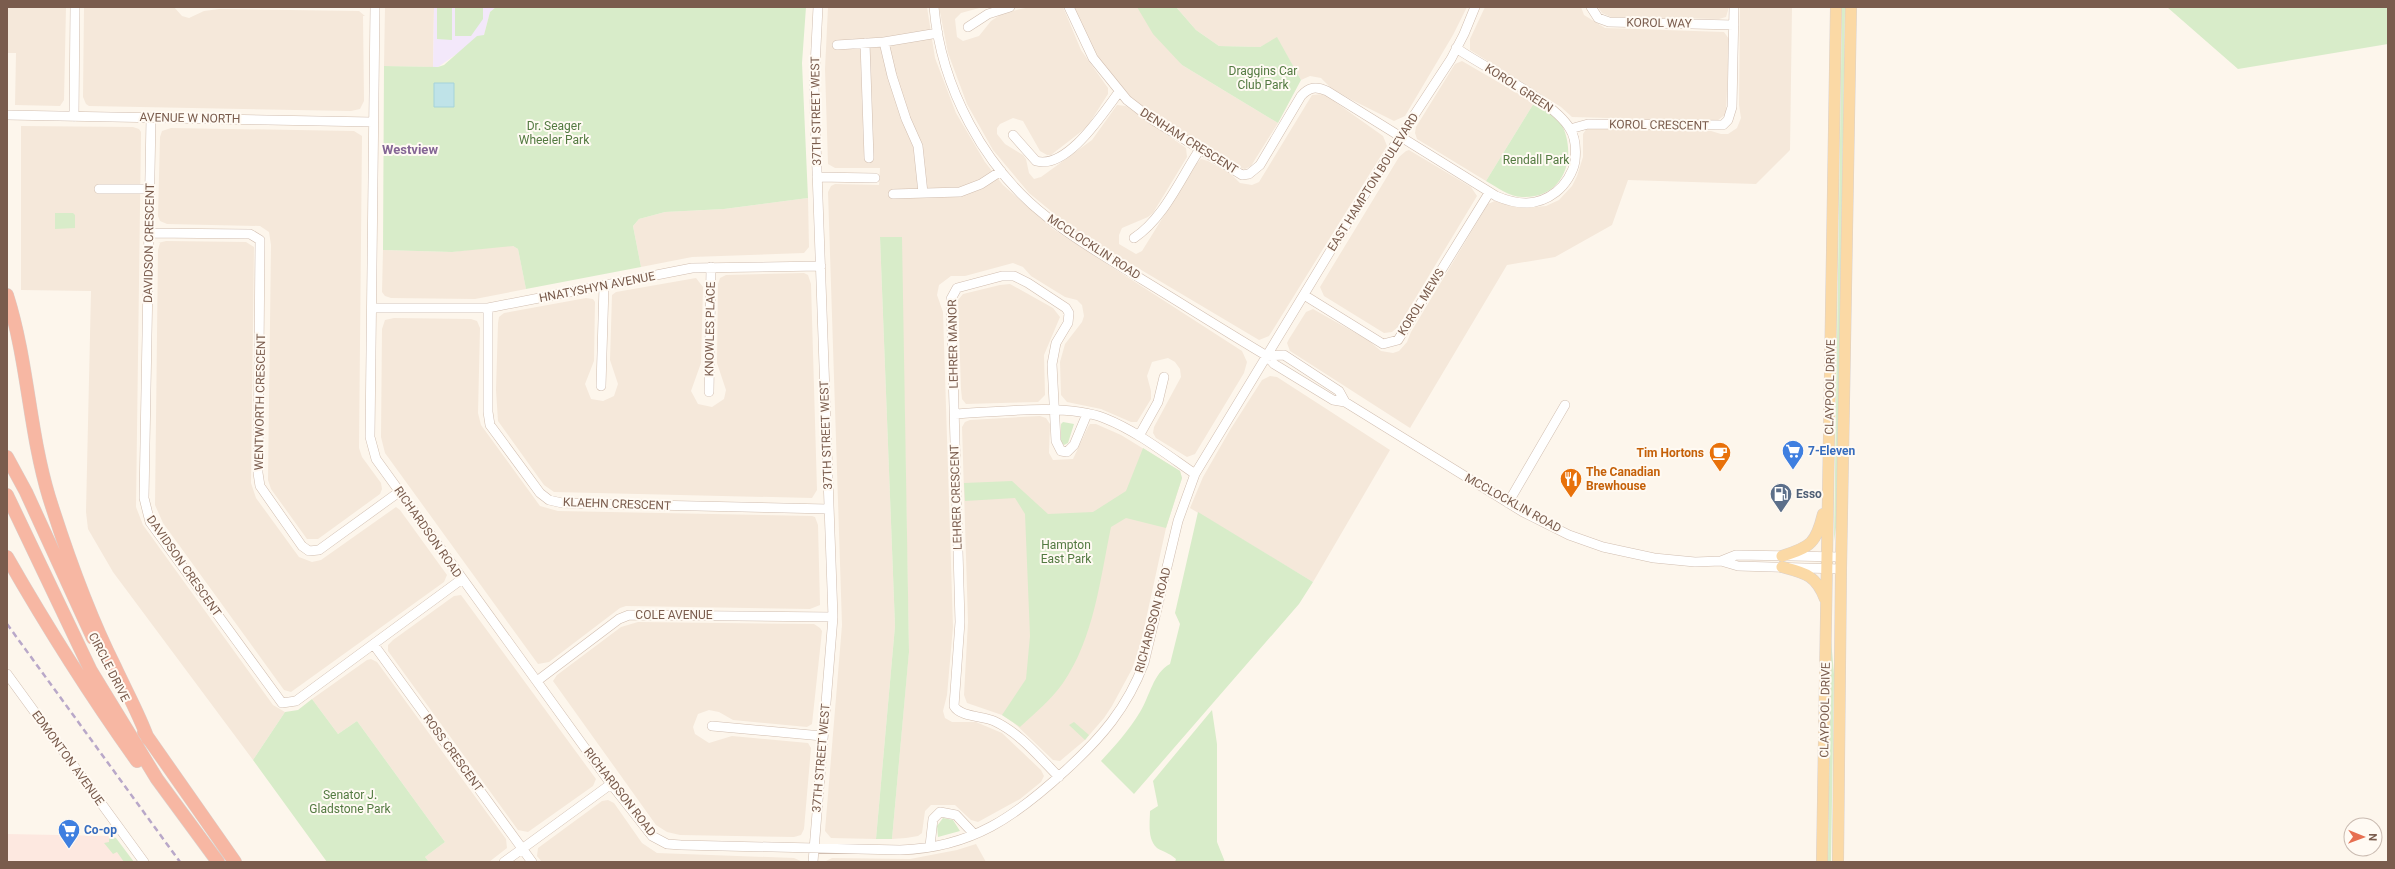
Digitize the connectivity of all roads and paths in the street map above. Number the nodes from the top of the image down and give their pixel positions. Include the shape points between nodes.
1 (75, 7) edge
2 (375, 7) edge
3 (818, 7) edge
4 (934, 7) edge
5 (1010, 7) edge
6 (1069, 7) edge
7 (1475, 7) edge
8 (1591, 7) edge
9 (1734, 7) edge
10 (1836, 7) edge
11 (1851, 7) edge
12 (1734, 25) junction
13 (968, 27) dead end
14 (938, 33) junction
15 (884, 42) junction
16 (865, 43) junction
17 (837, 44) dead end
18 (1456, 48) junction
19 (1120, 92) junction
20 (7, 115) edge
21 (74, 117) junction
22 (151, 118) junction
23 (372, 122) junction
24 (1570, 129) junction
25 (1013, 135) dead end
26 (1400, 137) junction
27 (1200, 149) junction
28 (869, 158) dead end
29 (1001, 171) junction
30 (817, 177) junction
31 (875, 178) dead end
32 (99, 188) dead end
33 (150, 189) junction
34 (1489, 192) junction
35 (923, 193) junction
36 (893, 194) dead end
37 (149, 233) junction
38 (1134, 238) dead end
39 (821, 266) junction
40 (711, 267) junction
41 (604, 286) junction
42 (7, 295) edge
43 (1304, 295) junction
44 (7, 308) edge
45 (373, 308) junction
46 (488, 308) junction
47 (1267, 356) junction
48 (21, 361) junction
49 (1164, 377) dead end
50 (601, 386) dead end
51 (709, 392) dead end
52 (1565, 405) dead end
53 (1054, 410) junction
54 (955, 414) junction
55 (1087, 414) junction
56 (1139, 436) junction
57 (7, 457) edge
58 (1195, 474) junction
59 (399, 492) junction
60 (7, 495) edge
61 (1828, 498) junction
62 (1508, 503) junction
63 (828, 508) junction
64 (7, 556) edge
65 (1826, 556) junction
66 (1841, 557) junction
67 (1782, 561) junction
68 (7, 567) edge
69 (1826, 568) junction
70 (1841, 569) junction
71 (462, 579) junction
72 (1827, 604) junction
73 (832, 617) junction
74 (46, 626) junction
75 (374, 645) junction
76 (7, 674) edge
77 (537, 680) junction
78 (712, 726) dead end
79 (822, 736) junction
80 (148, 739) junction
81 (1059, 777) junction
82 (157, 778) junction
83 (612, 784) junction
84 (974, 834) junction
85 (930, 846) junction
86 (522, 848) junction
87 (813, 848) junction
88 (144, 862) edge
89 (218, 862) edge
90 (235, 862) edge
91 (504, 862) edge
92 (532, 862) edge
93 (813, 862) edge
94 (1822, 862) edge
95 (1838, 862) edge

1 - 21 street
2 - 23 street, RICHARDSON ROAD
3 - 30 street, 37TH STREET WEST via 814,63
4 - 14 street, MCCLOCKLIN ROAD
5 - 13 street via 988,14
6 - 19 street, DENHAM CRESCENT via 1093,58
7 - 18 street, EAST HAMPTON BOULEVARD
8 - 12 street, KOROL WAY via 1598,18 1609,22
9 - 12 street, KOROL CRESCENT
10 - 61 main road, CLAYPOOL DRIVE
11 - 66 main road, CLAYPOOL DRIVE
12 - 24 street, KOROL CRESCENT via 1732,107 1728,120 1723,125 1588,124
14 - 15 street
14 - 29 street, MCCLOCKLIN ROAD via 946,68 960,103 978,138
15 - 16 street
15 - 35 street via 903,112 918,146
16 - 17 street
16 - 28 street
18 - 24 street, KOROL GREEN via 1555,111
18 - 26 street, EAST HAMPTON BOULEVARD
19 - 25 street via 1083,138 1052,161 1036,161
19 - 27 street, DENHAM CRESCENT via 1143,113
20 - 21 street, AVENUE W NORTH
21 - 22 street, AVENUE W NORTH
22 - 23 street, AVENUE W NORTH
22 - 33 street, DAVIDSON CRESCENT
23 - 45 street, RICHARDSON ROAD
24 - 34 street, KOROL GREEN via 1575,146 1574,164 1566,182 1559,190 1531,203 1508,201
26 - 27 street, DENHAM CRESCENT via 1318,87 1306,91 1301,96 1260,165 1249,174 1242,175
26 - 34 street, KOROL GREEN
26 - 43 street, EAST HAMPTON BOULEVARD
27 - 38 street via 1159,214
29 - 35 street via 981,184 960,192
29 - 47 street, MCCLOCKLIN ROAD via 1034,206 1070,235
30 - 31 street
30 - 39 street, 37TH STREET WEST
32 - 33 street
33 - 37 street, DAVIDSON CRESCENT
34 - 43 street, KOROL MEWS via 1398,340 1384,344
35 - 36 street
37 - 59 street, WENTWORTH CRESCENT via 250,234 262,244 258,473 260,486 302,546 309,551 319,550
37 - 75 street, DAVIDSON CRESCENT via 144,498 150,522 282,703 296,701
39 - 40 street, HNATYSHYN AVENUE
39 - 63 street, 37TH STREET WEST
40 - 41 street, HNATYSHYN AVENUE via 613,282
40 - 51 street, KNOWLES PLACE
41 - 46 street, HNATYSHYN AVENUE
41 - 50 street
42 - 48 highway
43 - 47 street, EAST HAMPTON BOULEVARD
44 - 48 highway
45 - 46 street, HNATYSHYN AVENUE
45 - 59 street, RICHARDSON ROAD via 371,444 376,459
46 - 63 street, KLAEHN CRESCENT via 490,425 544,498 569,503
47 - 58 street, RICHARDSON ROAD
47 - 62 street, MCCLOCKLIN ROAD via 1284,355 1339,391 1345,402
48 - 80 highway via 38,456 49,497 89,606
49 - 56 street via 1158,402
52 - 62 street
53 - 54 street
53 - 54 street, LEHRER MANOR via 1053,353 1068,323 1069,313 1063,304 1028,282 1008,275 963,285 953,292 951,307
53 - 55 street
53 - 55 street via 1057,444 1064,452 1072,448
54 - 81 street, LEHRER CRESCENT via 960,622 954,706 959,711 989,719 1007,728
55 - 56 street via 1108,420
56 - 58 street
57 - 80 highway, CIRCLE DRIVE via 26,492 106,664
58 - 81 street, RICHARDSON ROAD via 1180,515 1151,637 1136,684 1128,701 1105,732
59 - 71 street, RICHARDSON ROAD
60 - 82 highway, CIRCLE DRIVE via 90,671
61 - 65 main road, CLAYPOOL DRIVE
61 - 67 main road via 1813,542
62 - 67 street, MCCLOCKLIN ROAD via 1546,524 1603,547 1654,558 1696,562 1721,561 1738,566
63 - 73 street, 37TH STREET WEST
64 - 74 highway
65 - 66 street, MCCLOCKLIN ROAD
65 - 67 street, MCCLOCKLIN ROAD
65 - 69 main road, CLAYPOOL DRIVE
66 - 70 main road, CLAYPOOL DRIVE
67 - 69 street, MCCLOCKLIN ROAD
67 - 72 main road via 1813,578 1821,588
68 - 74 highway
69 - 70 street, MCCLOCKLIN ROAD
69 - 72 main road, CLAYPOOL DRIVE
70 - 95 main road, CLAYPOOL DRIVE
71 - 75 street, DAVIDSON CRESCENT
71 - 77 street, RICHARDSON ROAD
72 - 94 main road, CLAYPOOL DRIVE
73 - 77 street, COLE AVENUE via 629,615 619,619
73 - 79 street, 37TH STREET WEST
74 - 82 highway via 100,710 144,771
75 - 86 street, ROSS CRESCENT
76 - 88 street, EDMONTON AVENUE
77 - 83 street, RICHARDSON ROAD
78 - 79 street
79 - 87 street, 37TH STREET WEST
80 - 90 highway, CIRCLE DRIVE
81 - 84 street, RICHARDSON ROAD via 1012,816
82 - 89 highway, CIRCLE DRIVE
83 - 86 street
83 - 87 street, RICHARDSON ROAD via 652,836 667,844
84 - 85 street, RICHARDSON ROAD
84 - 85 street via 956,815 940,812 933,819
85 - 87 street, RICHARDSON ROAD via 900,850
86 - 91 street
86 - 92 street, ROSS CRESCENT
87 - 93 street, 37TH STREET WEST

